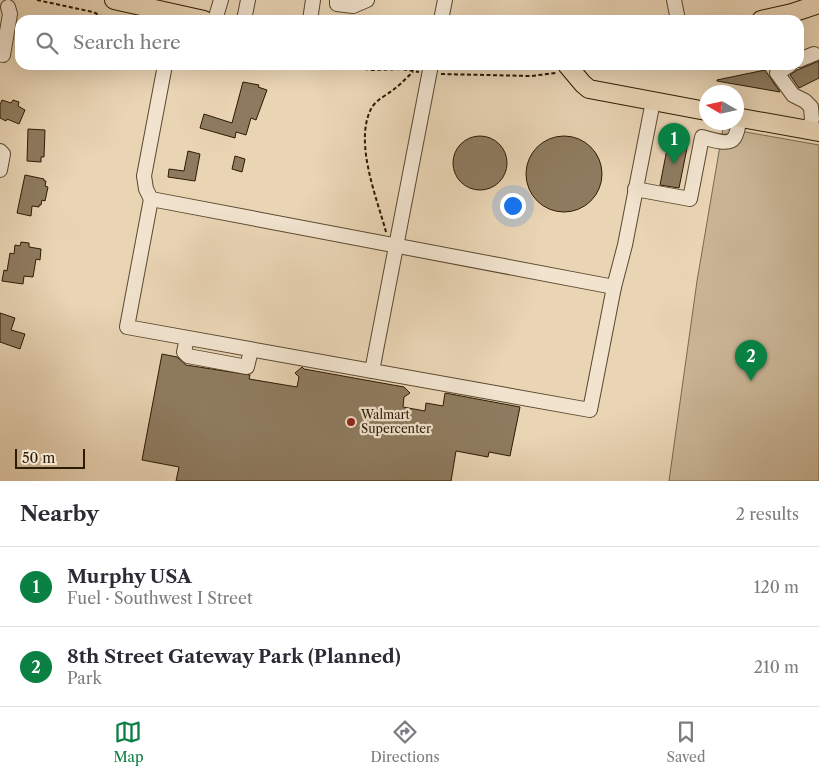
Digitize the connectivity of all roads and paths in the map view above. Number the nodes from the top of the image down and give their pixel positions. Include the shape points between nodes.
1 (36, 0) edge
2 (114, 0) edge
3 (221, 0) edge
4 (248, 0) edge
5 (314, 0) edge
6 (338, 0) edge
7 (367, 0) edge
8 (445, 0) edge
9 (674, 0) edge
10 (155, 4) edge
11 (819, 4) edge
12 (6, 5) edge
13 (99, 15) edge
14 (171, 15) edge
15 (216, 15) edge
16 (245, 15) edge
17 (311, 15) edge
18 (442, 15) edge
19 (677, 15) edge
20 (788, 15) edge
21 (0, 23) edge
22 (3, 42) edge
23 (0, 54) edge
24 (814, 54) dead end
25 (804, 58) edge
26 (163, 70) edge
27 (406, 70) edge
28 (435, 70) edge
29 (570, 70) edge
30 (782, 70) edge
31 (413, 72) junction
32 (418, 72) dead end
33 (653, 101) junction
34 (699, 110) edge
35 (744, 118) edge
36 (736, 130) edge
37 (814, 131) edge
38 (0, 151) edge
39 (0, 170) edge
40 (635, 189) junction
41 (151, 199) junction
42 (386, 232) dead end
43 (396, 246) junction
44 (614, 287) junction
45 (187, 338) junction
46 (250, 356) junction
47 (372, 371) junction

1 - 13 path
2 - 10 main road
3 - 15 street
4 - 16 street
5 - 17 street
6 - 7 street via 337,4 354,6
8 - 18 street
9 - 19 street
10 - 14 main road
11 - 20 main road
12 - 21 street
12 - 22 street via 10,14
22 - 23 street via 3,55
24 - 25 street
26 - 41 street via 144,176
27 - 31 path
28 - 29 path via 531,76
28 - 43 street
29 - 33 main road via 589,89
30 - 37 street via 777,73 793,95 811,107
31 - 32 path
31 - 42 path via 379,99 368,116 366,160
33 - 34 main road
33 - 40 street
35 - 37 main road
36 - 40 street via 735,138 728,142 702,137 690,199
38 - 39 street via 3,154
40 - 44 street
41 - 43 street
41 - 45 street via 127,327
43 - 44 street
43 - 47 street
44 - 47 street via 590,410
45 - 46 street
45 - 46 street via 184,352 188,356 247,367
46 - 47 street

